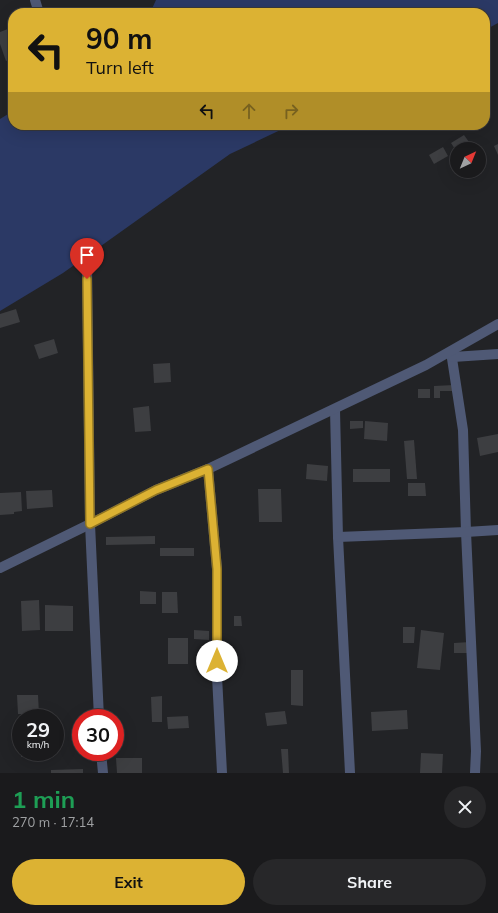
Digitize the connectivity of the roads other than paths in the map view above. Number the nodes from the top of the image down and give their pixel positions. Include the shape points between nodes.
1 (87, 263) dead end
2 (498, 324) edge
3 (498, 354) edge
4 (452, 355) junction
5 (335, 410) junction
6 (208, 469) junction
7 (90, 524) junction
8 (498, 530) edge
9 (466, 532) junction
10 (338, 537) junction
11 (0, 568) edge
12 (99, 709) edge
13 (102, 761) edge
14 (103, 773) edge
15 (222, 773) edge
16 (350, 773) edge
17 (475, 773) edge

1 - 7 street
2 - 4 street
3 - 4 street
4 - 5 street via 426,365
4 - 9 street via 463,430
5 - 6 street
5 - 10 street
6 - 7 street via 156,490
6 - 15 street via 217,569 217,676
7 - 11 street
7 - 12 street
8 - 9 street
9 - 10 street
9 - 17 street
10 - 16 street
13 - 14 street

